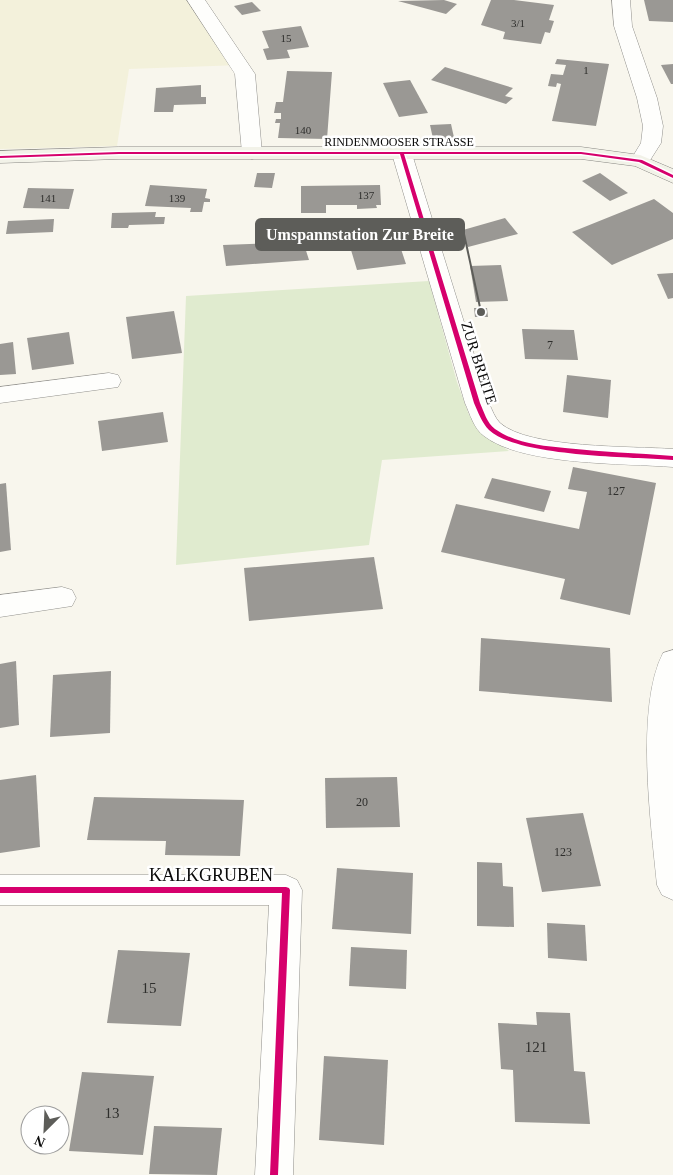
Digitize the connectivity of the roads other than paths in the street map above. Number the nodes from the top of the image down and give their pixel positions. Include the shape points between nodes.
1 (196, 0) edge
2 (621, 0) edge
3 (252, 153) junction
4 (402, 154) junction
5 (0, 157) edge
6 (640, 160) junction
7 (673, 177) edge
8 (109, 381) dead end
9 (0, 395) edge
10 (673, 458) edge
11 (62, 598) dead end
12 (0, 606) edge
13 (673, 661) edge
14 (668, 775) edge
15 (673, 885) edge
16 (0, 890) edge
17 (274, 1175) edge

1 - 3 street via 245,74
2 - 6 street via 623,26 653,126 651,143
3 - 4 street, RINDENMOOSER STRASSE
3 - 5 street, RINDENMOOSER STRASSE
4 - 6 street, RINDENMOOSER STRASSE via 582,153
4 - 10 street, ZUR BREITE via 476,403 492,430 510,441 540,448
6 - 7 street, RINDENMOOSER STRASSE
8 - 9 street
11 - 12 street
13 - 14 street via 665,712
14 - 15 street
16 - 17 street, KALKGRUBEN via 286,890

